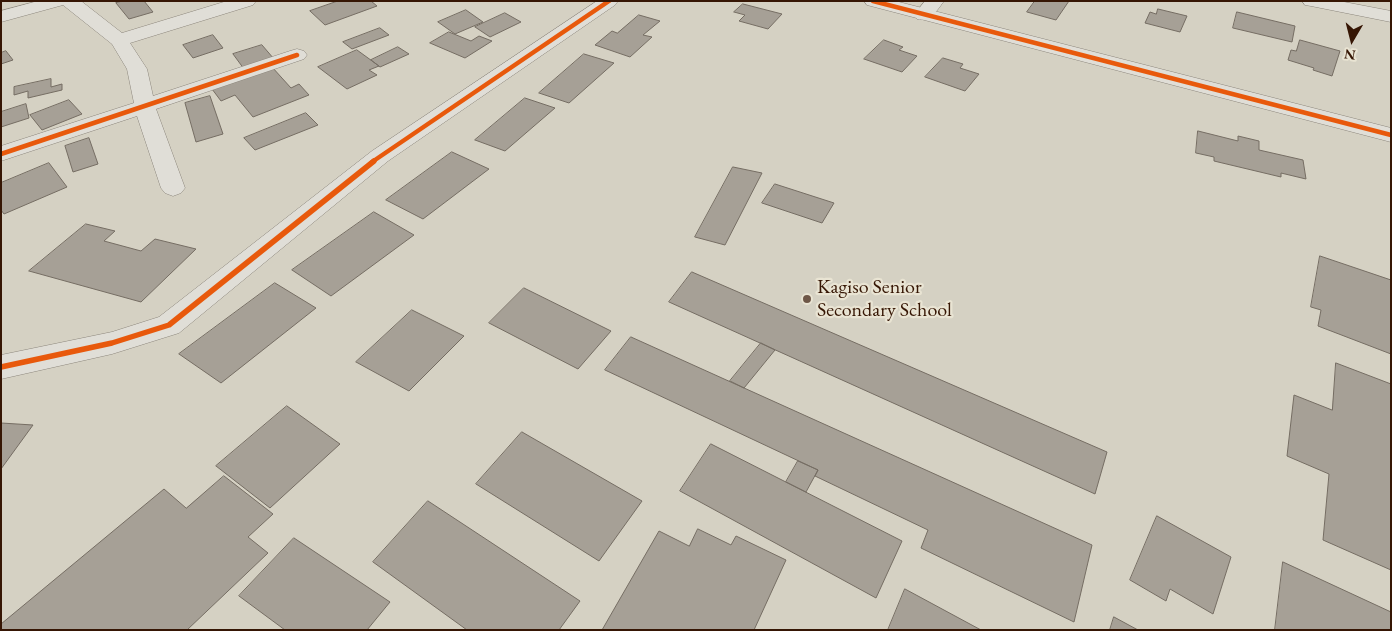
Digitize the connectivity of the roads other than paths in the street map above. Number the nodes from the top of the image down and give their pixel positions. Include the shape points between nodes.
1 (59, 1) edge
2 (70, 1) edge
3 (247, 1) edge
4 (609, 1) edge
5 (873, 1) edge
6 (1311, 1) edge
7 (929, 8) edge
8 (1, 17) edge
9 (1391, 17) edge
10 (120, 40) junction
11 (297, 55) dead end
12 (145, 106) junction
13 (1391, 135) edge
14 (1, 154) edge
15 (173, 188) dead end
16 (1, 367) edge

1 - 8 street
2 - 10 street
3 - 10 street
4 - 16 street via 380,156 168,325 112,343
5 - 7 street
6 - 9 street
7 - 13 street
10 - 12 street via 137,69
11 - 12 street
12 - 14 street
12 - 15 street

